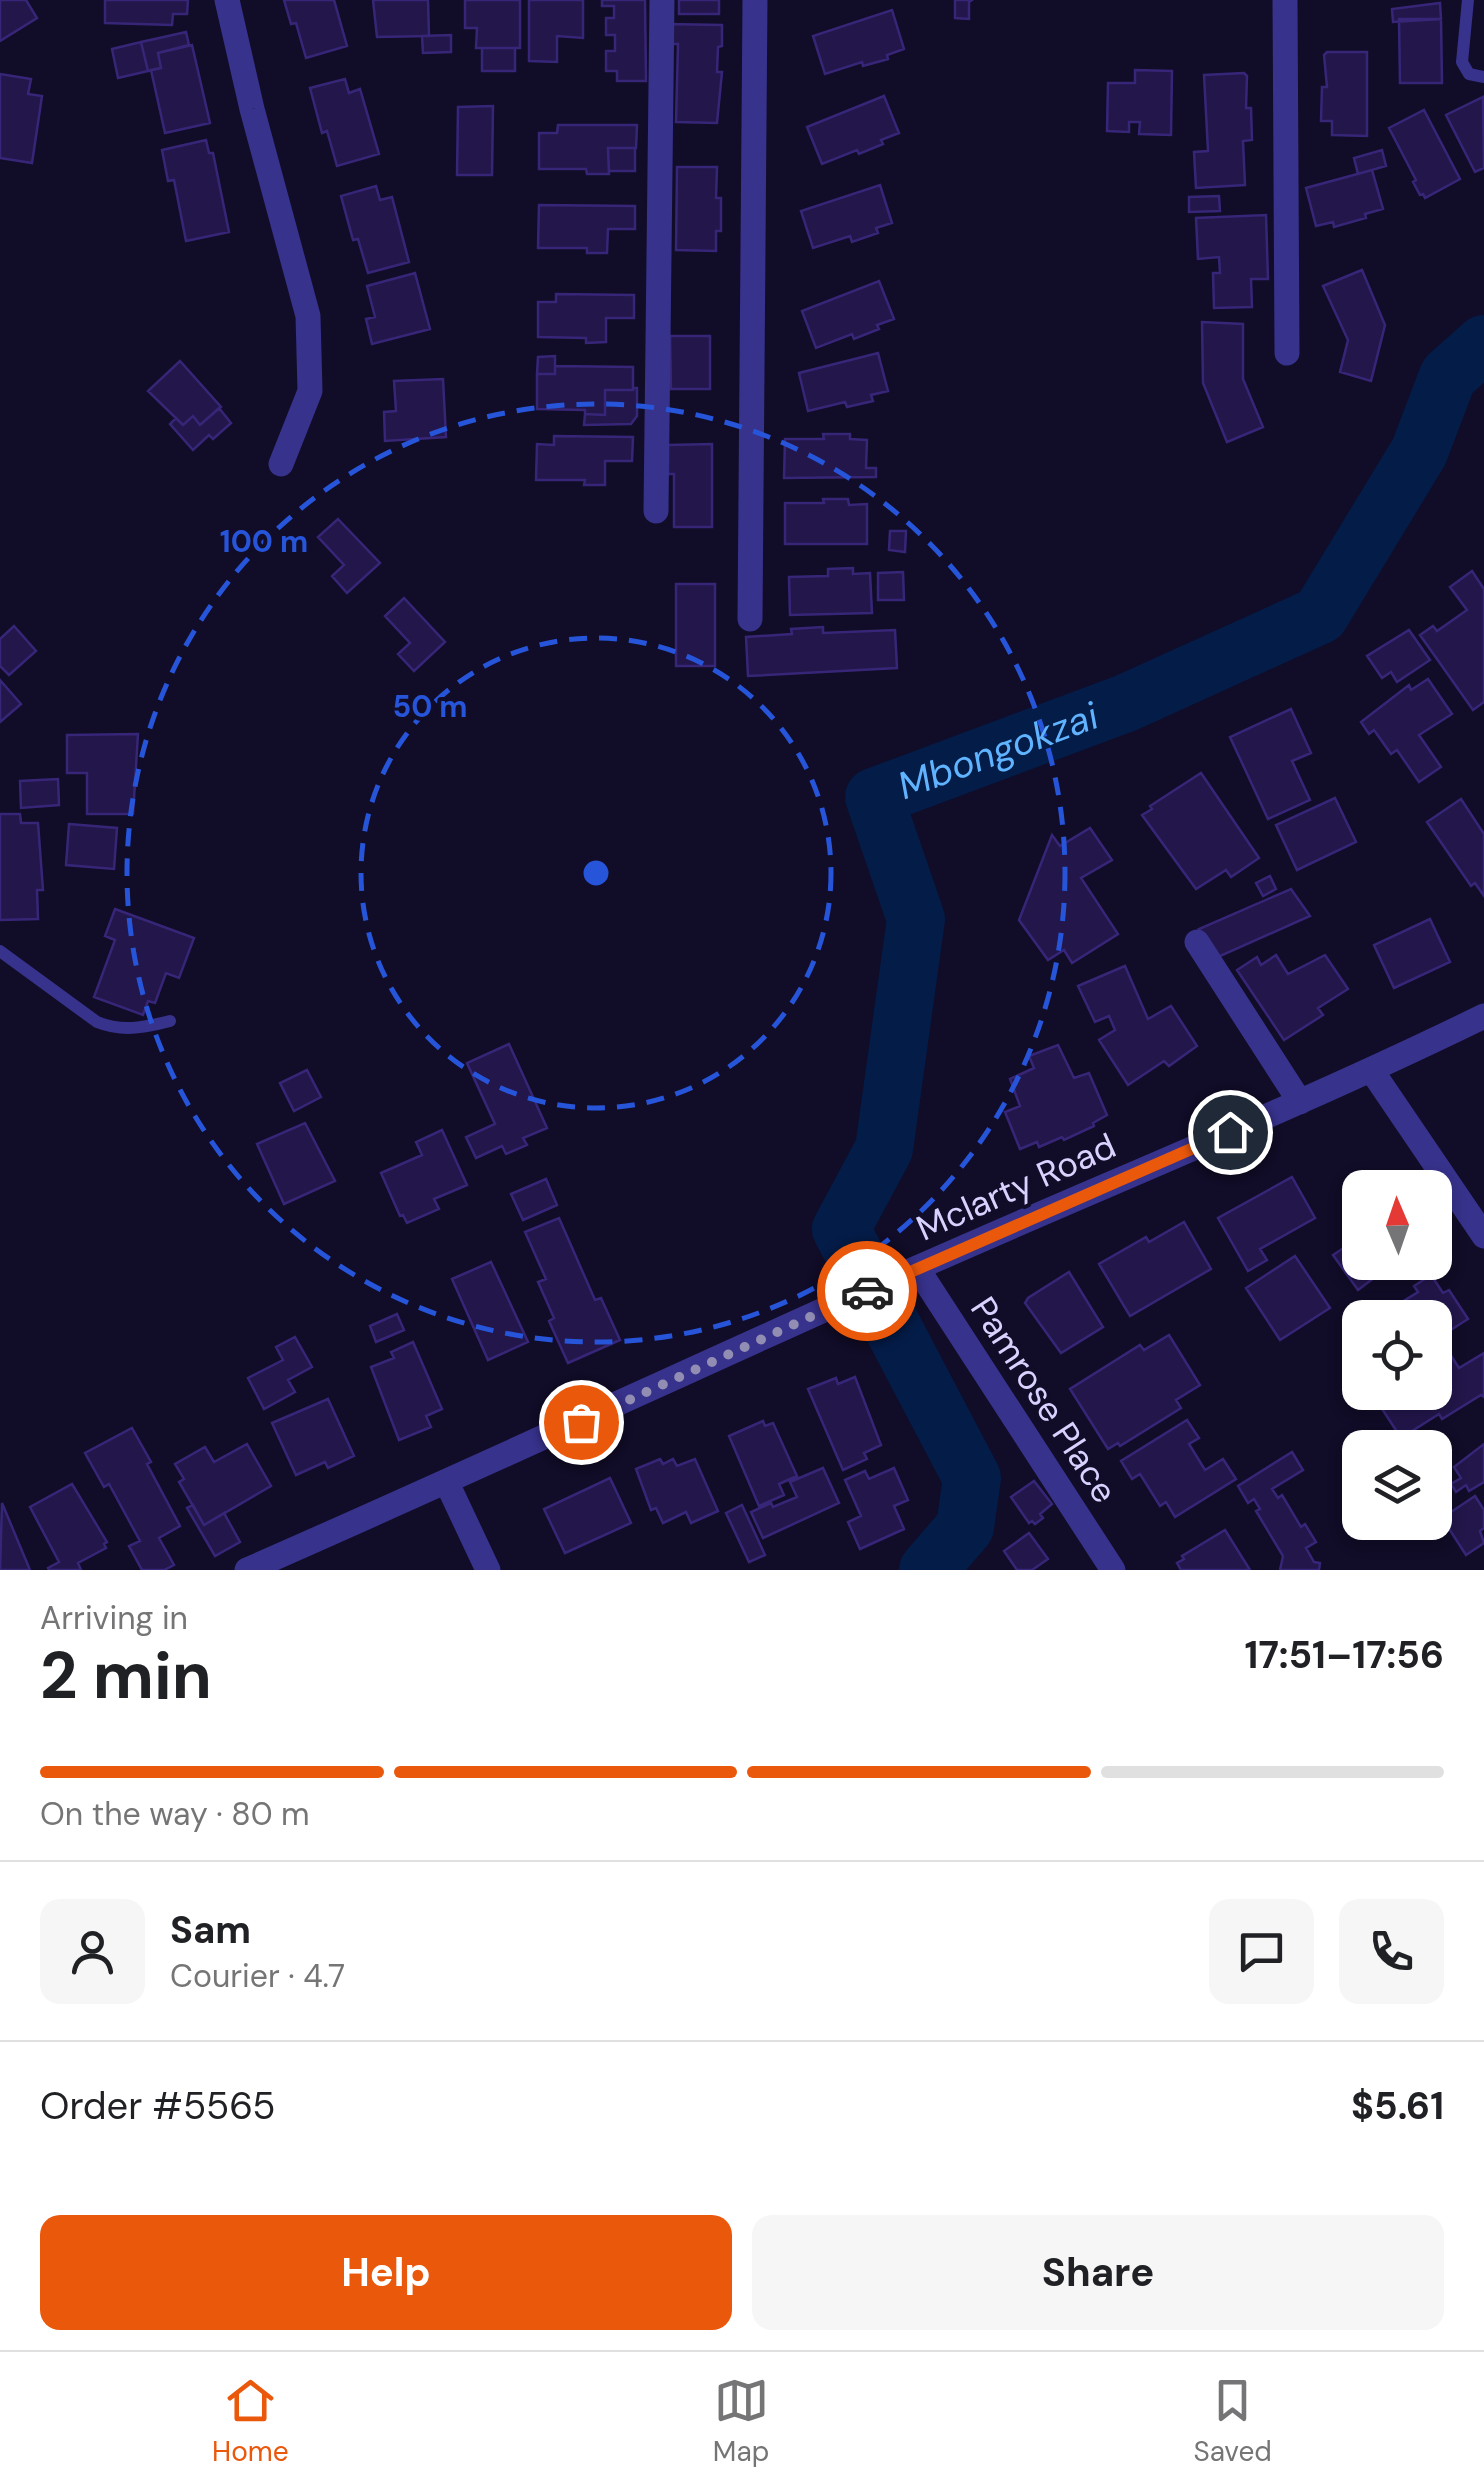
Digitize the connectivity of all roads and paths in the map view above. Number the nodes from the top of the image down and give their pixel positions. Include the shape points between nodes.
1 (227, 0) edge
2 (662, 0) edge
3 (755, 0) edge
4 (1284, 0) edge
5 (1468, 0) edge
6 (1484, 77) edge
7 (1287, 354) dead end
8 (281, 464) dead end
9 (656, 511) dead end
10 (750, 619) dead end
11 (1198, 942) dead end
12 (0, 951) edge
13 (1484, 1016) edge
14 (170, 1021) dead end
15 (1372, 1071) junction
16 (1300, 1102) junction
17 (1484, 1236) edge
18 (917, 1268) junction
19 (447, 1483) junction
20 (246, 1570) edge
21 (488, 1570) edge
22 (1113, 1570) edge

1 - 8 street via 308,316 310,391
2 - 9 street
3 - 10 street
4 - 7 street
5 - 6 lane via 1462,62 1470,74
11 - 16 street
12 - 14 lane via 96,1022 133,1029
13 - 15 street, Mclarty Road
15 - 16 street, Mclarty Road
15 - 17 street
16 - 18 street, Mclarty Road
18 - 19 street, Mclarty Road
18 - 22 street, Pamrose Place
19 - 20 street, Mclarty Road
19 - 21 street

